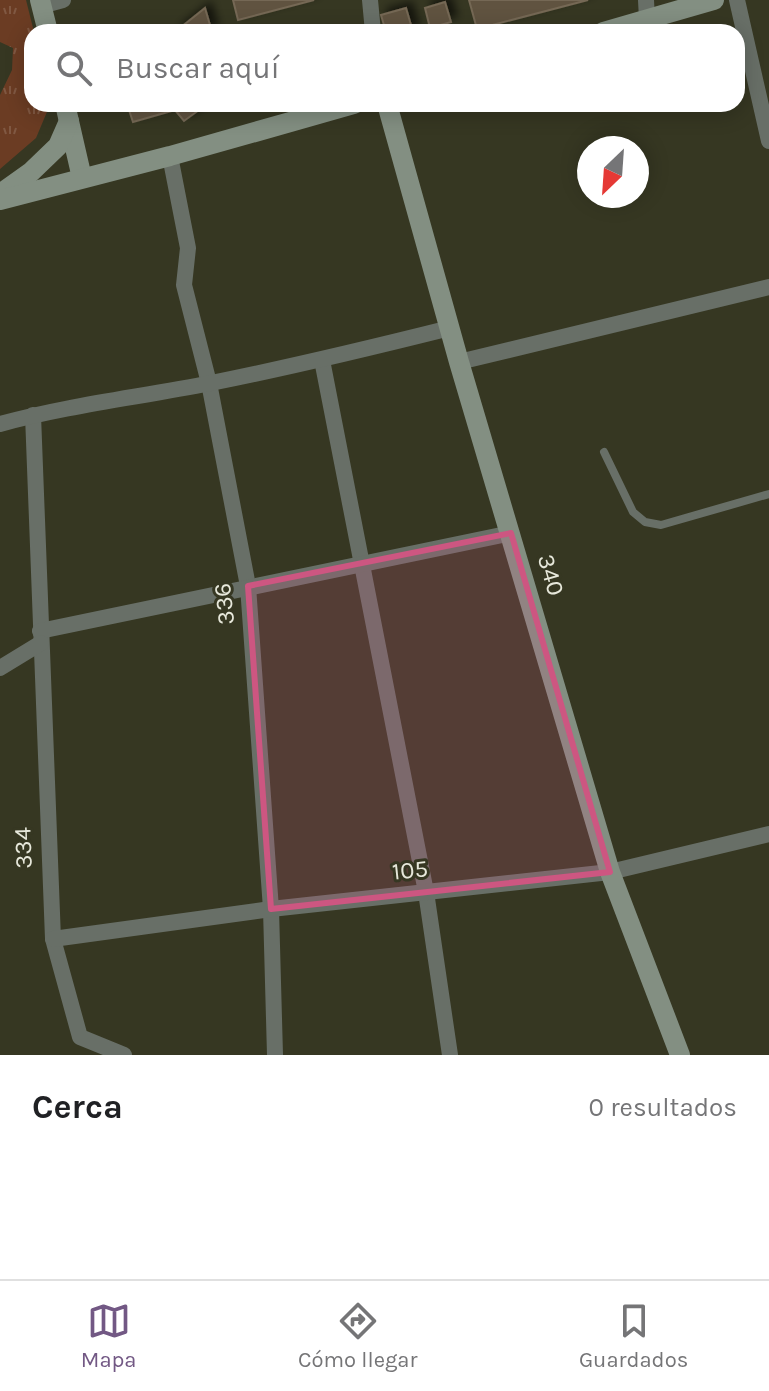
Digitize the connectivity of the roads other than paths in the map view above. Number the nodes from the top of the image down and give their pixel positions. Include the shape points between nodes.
1 (63, 0) edge
2 (370, 0) edge
3 (714, 0) edge
4 (737, 0) edge
5 (41, 3) edge
6 (646, 10) edge
7 (46, 24) edge
8 (372, 24) edge
9 (619, 24) edge
10 (742, 24) edge
11 (745, 35) edge
12 (67, 112) edge
13 (326, 112) edge
14 (389, 112) edge
15 (769, 141) edge
16 (170, 156) junction
17 (82, 178) junction
18 (0, 194) edge
19 (0, 200) edge
20 (769, 287) edge
21 (450, 328) junction
22 (322, 360) junction
23 (459, 362) junction
24 (209, 383) junction
25 (33, 415) junction
26 (0, 424) edge
27 (604, 452) dead end
28 (769, 494) edge
29 (511, 533) junction
30 (361, 564) junction
31 (248, 586) junction
32 (40, 637) junction
33 (0, 668) edge
34 (769, 834) edge
35 (610, 872) junction
36 (426, 892) junction
37 (271, 909) junction
38 (53, 939) junction
39 (124, 1055) edge
40 (275, 1055) edge
41 (450, 1055) edge
42 (680, 1055) edge

1 - 5 street
2 - 8 street
3 - 6 street
4 - 10 street
5 - 7 street
6 - 9 street
11 - 15 street
12 - 17 street
12 - 18 street via 58,146
13 - 16 street
14 - 21 street, 340
16 - 17 street
16 - 24 street, 336 via 188,248 184,285
17 - 19 street
20 - 23 street
21 - 22 street
21 - 23 street, 340
22 - 24 street
22 - 30 street
23 - 29 street, 340
24 - 25 street
24 - 31 street, 336
25 - 26 street
25 - 32 street, 334
27 - 28 lane via 633,512 645,522 661,525
29 - 30 street
29 - 35 street, 340
30 - 31 street
30 - 36 street
31 - 32 street
31 - 37 street, 336
32 - 33 street
32 - 38 street, 334
34 - 35 street, 105
35 - 36 street, 105
35 - 42 street, 340
36 - 37 street, 105
36 - 41 street
37 - 38 street, 105
37 - 40 street, 336
38 - 39 street, 334 via 80,1037

